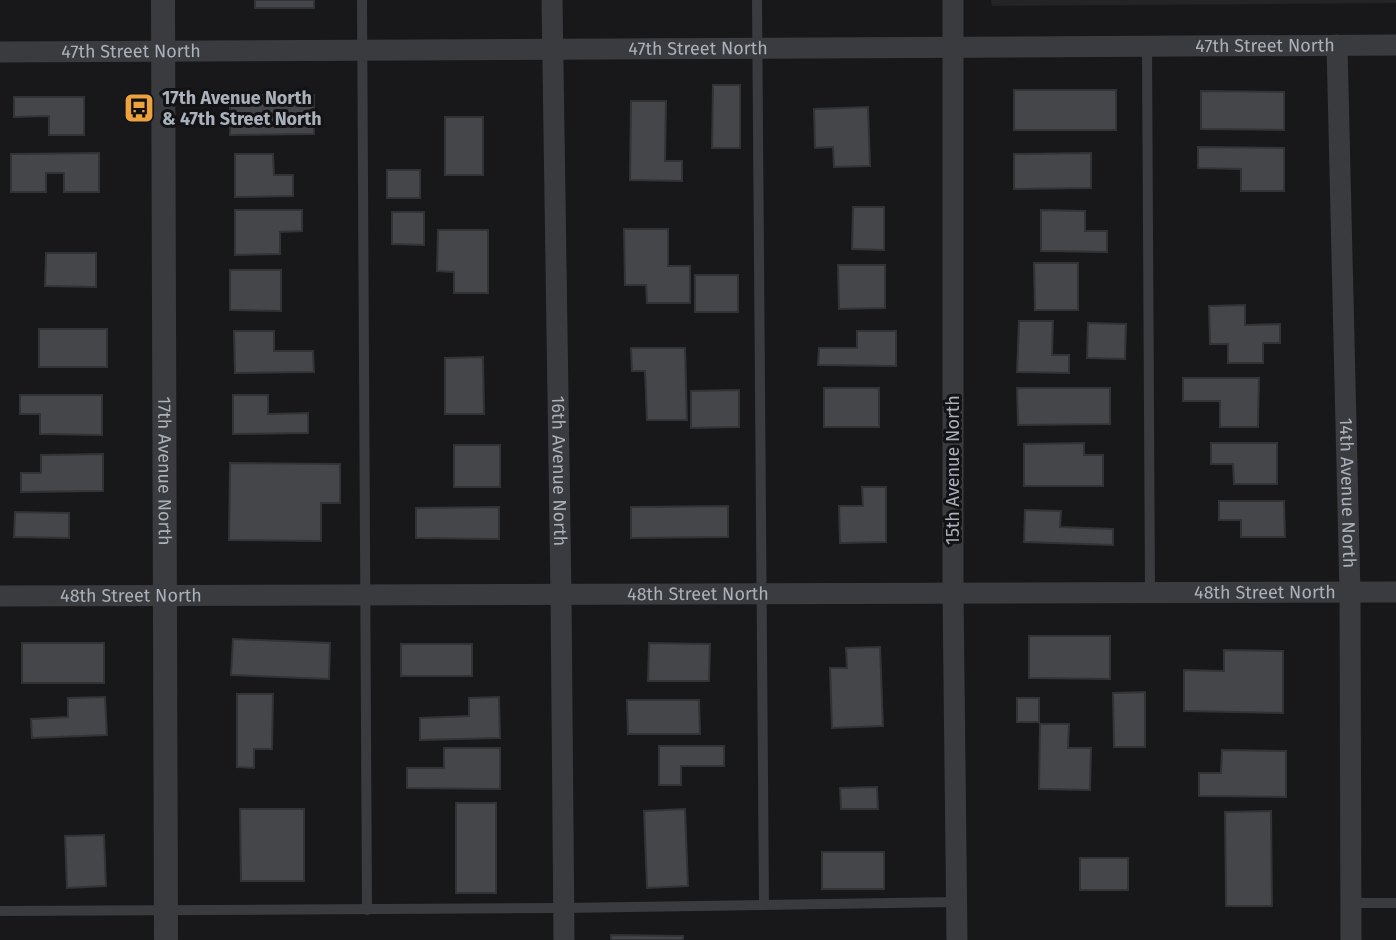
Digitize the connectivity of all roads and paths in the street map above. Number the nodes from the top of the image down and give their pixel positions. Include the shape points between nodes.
1 (163, 0) edge
2 (362, 0) edge
3 (552, 0) edge
4 (757, 0) edge
5 (953, 0) edge
6 (1337, 45) junction
7 (1396, 45) edge
8 (1147, 46) junction
9 (953, 47) junction
10 (758, 48) junction
11 (551, 49) junction
12 (362, 50) junction
13 (164, 51) junction
14 (0, 52) edge
15 (1396, 592) edge
16 (762, 593) junction
17 (953, 593) junction
18 (1150, 593) junction
19 (1350, 593) junction
20 (561, 594) junction
21 (367, 595) junction
22 (0, 596) edge
23 (164, 596) junction
24 (957, 902) junction
25 (1351, 903) junction
26 (1396, 903) edge
27 (764, 905) junction
28 (564, 908) junction
29 (367, 910) junction
30 (0, 911) edge
31 (166, 911) junction
32 (166, 940) edge
33 (564, 940) edge
34 (957, 940) edge
35 (1351, 940) edge

1 - 13 street, 17th Avenue North
2 - 12 lane
3 - 11 street, 16th Avenue North
4 - 10 lane
5 - 9 street, 15th Avenue North
6 - 7 street, 47th Street North
6 - 8 street, 47th Street North
6 - 19 street, 14th Avenue North
8 - 9 street, 47th Street North
8 - 18 lane
9 - 10 street, 47th Street North
9 - 17 street, 15th Avenue North
10 - 11 street, 47th Street North
10 - 16 lane
11 - 12 street, 47th Street North
11 - 20 street, 16th Avenue North
12 - 13 street, 47th Street North
12 - 21 lane
13 - 14 street, 47th Street North
13 - 23 street, 17th Avenue North
15 - 19 street, 48th Street North
16 - 17 street, 48th Street North
16 - 20 street, 48th Street North
16 - 27 lane
17 - 18 street, 48th Street North
17 - 24 street, 15th Avenue North
18 - 19 street, 48th Street North
19 - 25 street, 14th Avenue North
20 - 21 street, 48th Street North
20 - 28 street, 16th Avenue North
21 - 23 street, 48th Street North
21 - 29 lane
22 - 23 street, 48th Street North
23 - 31 street, 17th Avenue North
24 - 27 lane
24 - 34 street, 15th Avenue North
25 - 26 lane
25 - 35 street, 14th Avenue North
27 - 28 lane
28 - 29 lane
28 - 33 street, 16th Avenue North
29 - 31 lane
30 - 31 lane
31 - 32 street, 17th Avenue North

